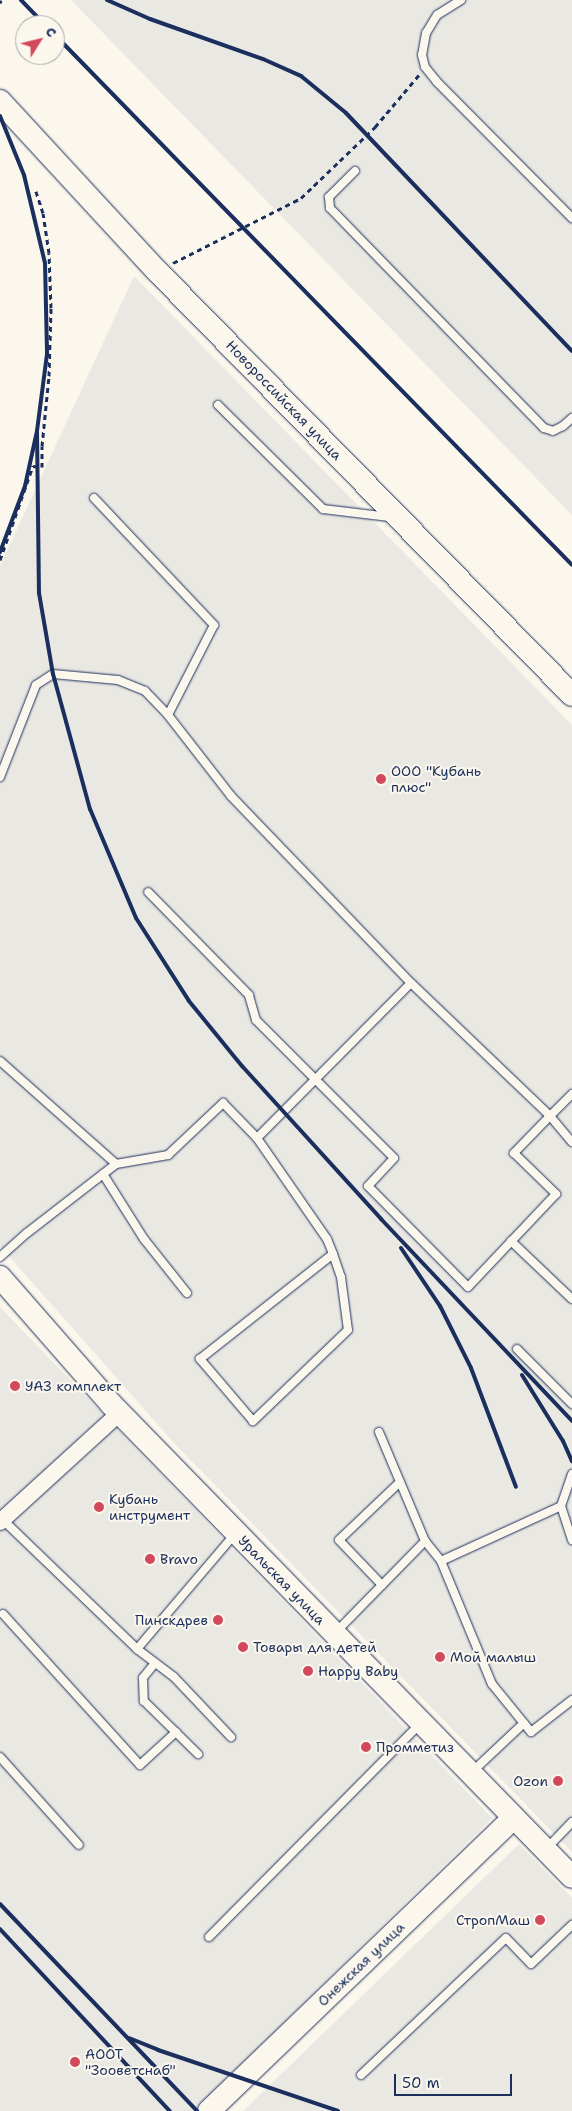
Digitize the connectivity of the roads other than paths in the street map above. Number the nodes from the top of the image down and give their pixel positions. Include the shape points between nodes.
1 (462, 0) edge
2 (0, 101) edge
3 (0, 119) edge
4 (60, 163) junction
5 (355, 171) dead end
6 (572, 218) edge
7 (218, 405) dead end
8 (572, 418) edge
9 (94, 498) dead end
10 (398, 518) junction
11 (572, 695) edge
12 (168, 715) junction
13 (0, 777) edge
14 (148, 892) dead end
15 (411, 983) junction
16 (0, 1061) edge
17 (314, 1080) junction
18 (572, 1094) edge
19 (550, 1116) junction
20 (257, 1138) junction
21 (572, 1142) edge
22 (116, 1164) junction
23 (103, 1174) junction
24 (511, 1241) junction
25 (333, 1254) junction
26 (0, 1257) edge
27 (1, 1284) edge
28 (187, 1293) dead end
29 (572, 1299) edge
30 (517, 1349) dead end
31 (572, 1404) edge
32 (118, 1414) junction
33 (379, 1432) dead end
34 (572, 1474) edge
35 (400, 1482) junction
36 (560, 1506) junction
37 (1, 1521) edge
38 (234, 1535) junction
39 (572, 1540) edge
40 (425, 1541) junction
41 (441, 1561) junction
42 (382, 1585) junction
43 (3, 1614) dead end
44 (333, 1635) junction
45 (137, 1649) junction
46 (156, 1663) junction
47 (572, 1700) edge
48 (524, 1723) junction
49 (419, 1726) junction
50 (176, 1732) junction
51 (231, 1737) dead end
52 (198, 1754) dead end
53 (0, 1756) edge
54 (470, 1773) junction
55 (513, 1819) junction
56 (572, 1822) edge
57 (79, 1845) dead end
58 (545, 1850) junction
59 (572, 1877) edge
60 (572, 1882) edge
61 (572, 1925) edge
62 (209, 1937) dead end
63 (361, 2075) dead end
64 (209, 2111) edge

1 - 6 lane via 436,15 426,33 422,54 426,67 437,82
2 - 4 main road, Новороссийская улица
3 - 4 main road
4 - 10 main road, Новороссийская улица via 157,271
5 - 8 lane via 329,197 330,208 544,428 553,431
7 - 10 lane via 323,509
9 - 12 lane via 214,625
10 - 11 main road, Новороссийская улица
12 - 13 lane via 145,691 118,680 53,674 36,685
12 - 15 lane via 231,796
14 - 17 lane via 250,995 256,1020
15 - 17 lane
15 - 19 lane
16 - 22 lane
17 - 20 lane
17 - 24 lane via 394,1158 368,1186 468,1287
18 - 19 lane
19 - 21 lane
19 - 24 lane via 514,1153 556,1194
20 - 22 lane via 223,1103 168,1155
20 - 25 lane via 327,1239
22 - 23 lane
23 - 26 lane
23 - 28 lane via 144,1239
24 - 29 lane
25 - 25 lane via 200,1359 253,1421 348,1330 341,1278
27 - 32 main road, Уральская улица
30 - 31 lane
32 - 37 street
32 - 38 main road, Уральская улица
32 - 44 main road, Уральская улица
33 - 35 lane
34 - 36 lane
35 - 40 lane
35 - 42 lane via 339,1540
36 - 39 lane
36 - 41 lane
37 - 45 lane
38 - 44 main road, Уральская улица
38 - 45 lane
40 - 41 lane
40 - 42 lane
41 - 48 lane via 492,1684
42 - 44 lane
43 - 50 lane via 140,1765
44 - 49 main road, Уральская улица
44 - 54 main road, Уральская улица
45 - 46 lane
46 - 50 lane via 143,1678 144,1701
46 - 51 lane via 174,1677
47 - 48 lane via 531,1732
48 - 54 lane
49 - 55 main road, Уральская улица
49 - 62 lane
50 - 52 lane
53 - 57 lane
54 - 55 main road, Уральская улица
55 - 58 main road, Уральская улица
55 - 60 main road, Уральская улица
55 - 64 main road, Онежская улица
56 - 58 lane
58 - 59 main road, Уральская улица
61 - 63 lane via 531,1964 506,1938

